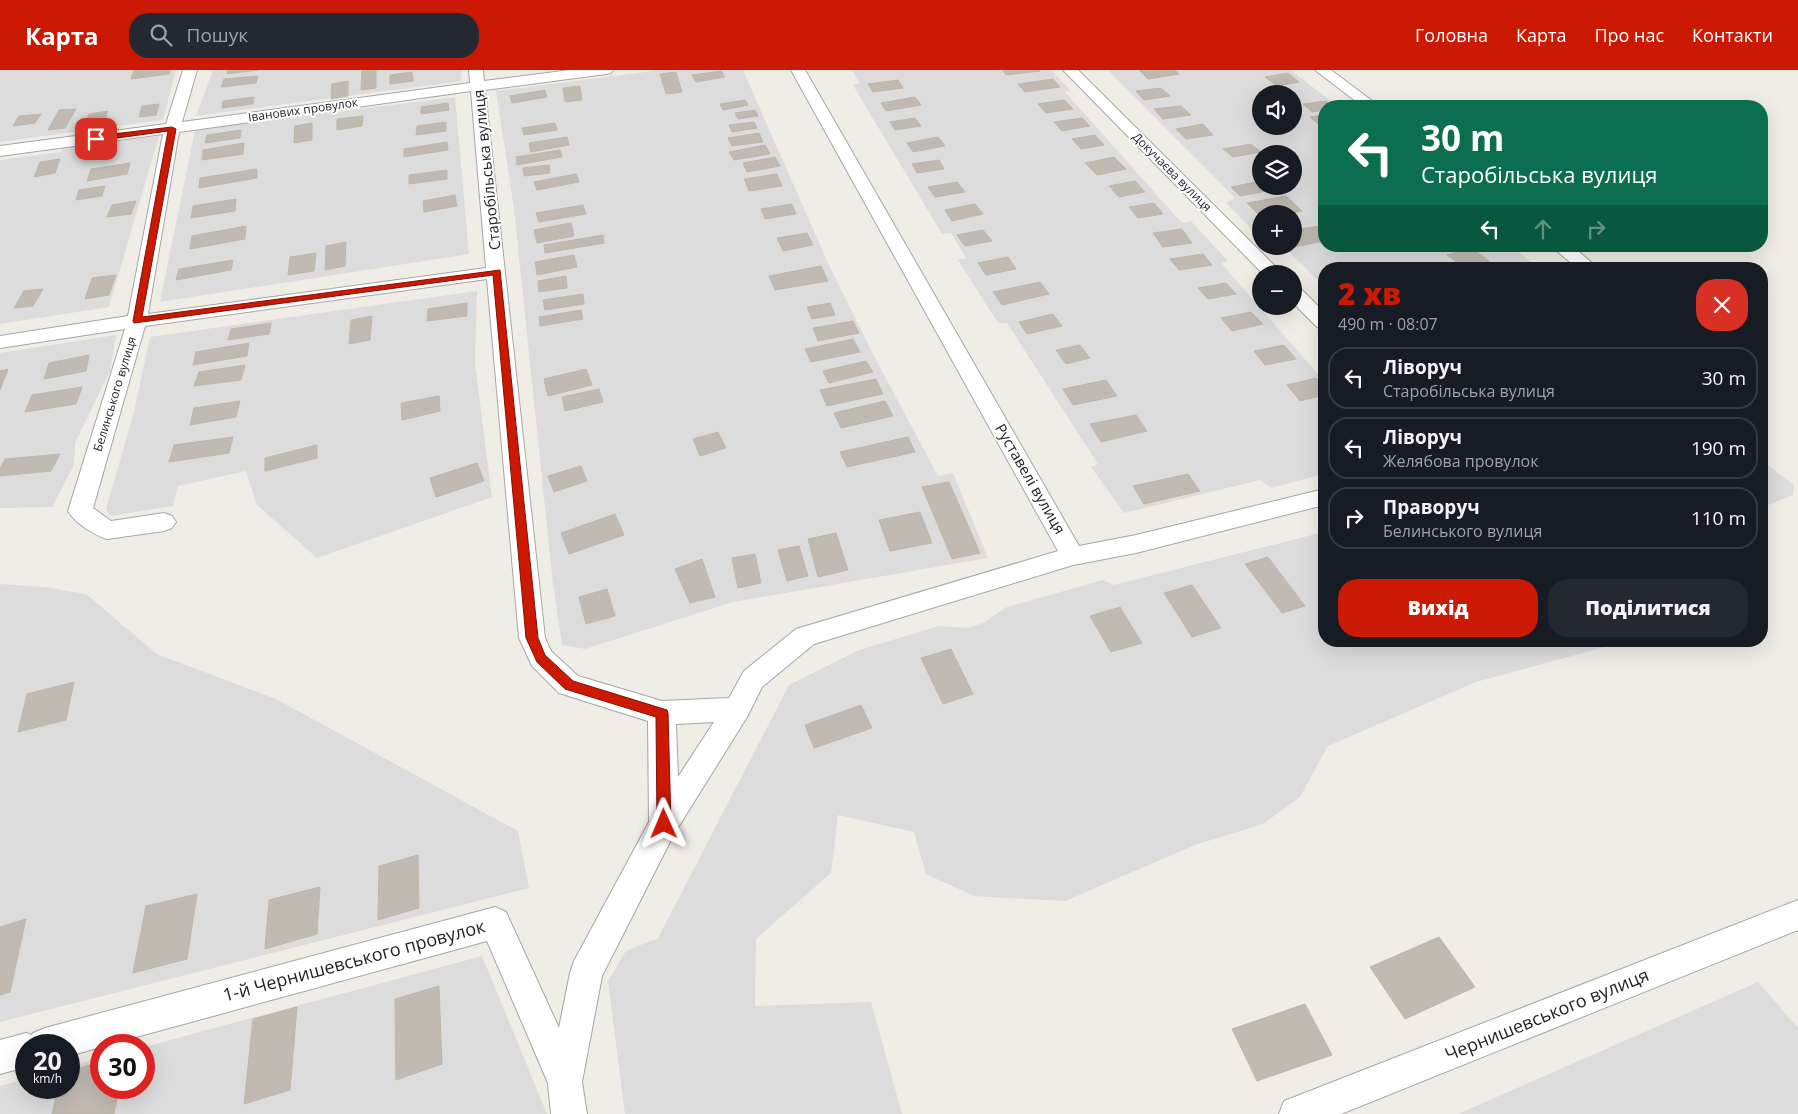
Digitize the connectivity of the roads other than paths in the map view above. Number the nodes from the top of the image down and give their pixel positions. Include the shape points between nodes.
1 (190, 70) edge
2 (606, 70) edge
3 (798, 70) edge
4 (1070, 70) edge
5 (1322, 70) edge
6 (477, 77) edge
7 (1363, 100) edge
8 (172, 129) junction
9 (0, 151) edge
10 (1568, 252) edge
11 (1581, 262) edge
12 (1265, 265) edge
13 (497, 272) junction
14 (1302, 301) edge
15 (1318, 317) edge
16 (137, 321) junction
17 (0, 342) edge
18 (1318, 498) edge
19 (164, 522) dead end
20 (1073, 556) junction
21 (737, 709) junction
22 (662, 713) junction
23 (664, 824) junction
24 (1798, 915) edge
25 (80, 1035) edge
26 (15, 1053) edge
27 (0, 1057) edge
28 (565, 1082) junction
29 (1304, 1113) edge
30 (569, 1114) edge

1 - 8 street, Белинського вулиця
2 - 6 street, Іванових провулок
3 - 20 street, Руставелі вулиця
4 - 12 street, Докучаєва вулиця
5 - 7 street
6 - 8 street, Іванових провулок
6 - 13 street, Старобільська вулиця
8 - 9 street, Іванових провулок
8 - 16 street, Белинського вулиця
10 - 11 street
13 - 16 street
13 - 22 street, Старобільська вулиця via 532,638 541,658 569,685
14 - 15 street
16 - 17 street
16 - 19 street, Белинського вулиця via 80,511 107,530
18 - 20 street via 1136,544
20 - 21 street via 805,636 753,679
21 - 22 street, Старобільська вулиця
21 - 23 street
22 - 23 street
23 - 28 street via 586,973
24 - 29 street, Чернишевського вулиця
25 - 28 street, 1-й Чернишевського провулок via 495,922
26 - 27 street
28 - 30 street

